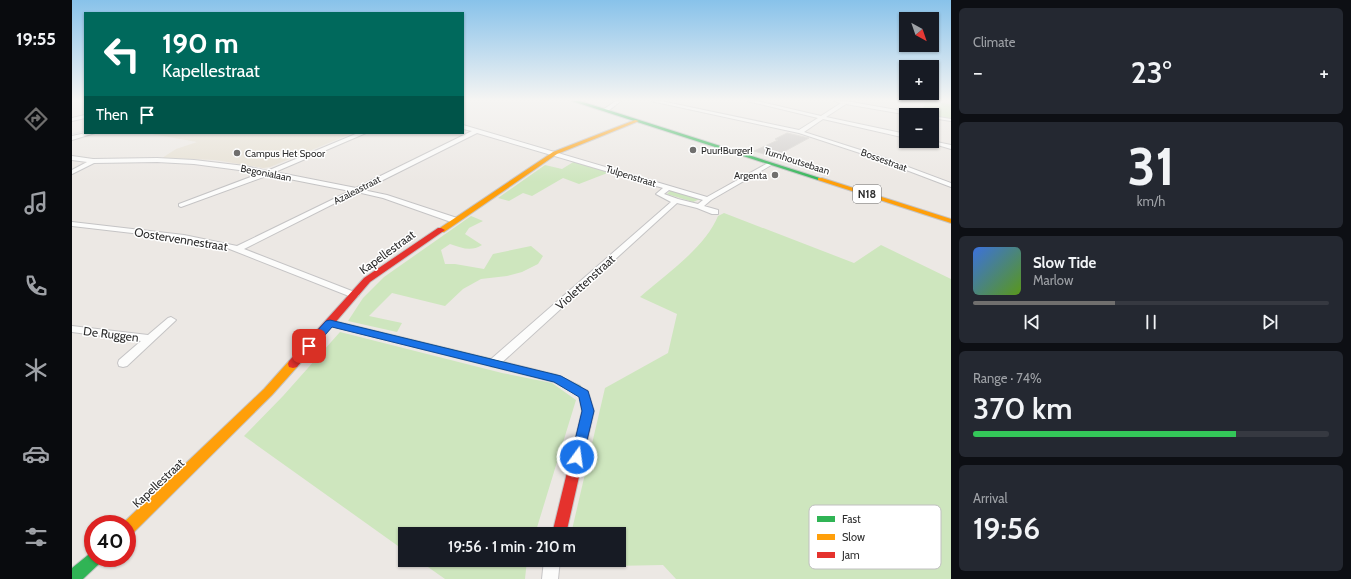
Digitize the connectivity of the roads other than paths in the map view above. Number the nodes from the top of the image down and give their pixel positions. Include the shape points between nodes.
1 (466, 128) edge
2 (619, 128) edge
3 (659, 128) edge
4 (781, 128) edge
5 (806, 128) edge
6 (871, 128) edge
7 (476, 131) junction
8 (800, 132) junction
9 (88, 134) edge
10 (361, 134) edge
11 (899, 134) edge
12 (72, 138) edge
13 (939, 144) edge
14 (951, 147) edge
15 (555, 153) junction
16 (72, 158) edge
17 (93, 161) junction
18 (770, 164) junction
19 (72, 172) edge
20 (267, 173) junction
21 (951, 185) edge
22 (668, 187) junction
23 (355, 190) junction
24 (707, 198) junction
25 (676, 201) junction
26 (181, 205) dead end
27 (699, 206) junction
28 (715, 212) dead end
29 (454, 220) junction
30 (951, 221) edge
31 (72, 224) edge
32 (238, 249) junction
33 (354, 295) junction
34 (171, 320) dead end
35 (330, 323) junction
36 (72, 329) edge
37 (150, 339) junction
38 (123, 363) dead end
39 (494, 363) junction
40 (136, 521) edge
41 (560, 527) edge
42 (84, 567) edge
43 (551, 567) edge
44 (72, 578) edge
45 (550, 579) edge

1 - 7 street, Tulpenstraat
2 - 15 street, Kapellestraat
3 - 18 street, Turnhoutsebaan / N18
4 - 8 street, Bossestraat
5 - 8 street
6 - 11 street
7 - 15 street, Tulpenstraat
7 - 23 street, Azaleastraat
8 - 21 street, Bossestraat
9 - 12 street
10 - 20 street
13 - 14 street
15 - 22 street, Tulpenstraat
15 - 29 street, Kapellestraat
16 - 17 street, Begonialaan
17 - 19 street
17 - 20 street, Begonialaan via 194,162
18 - 24 street
18 - 30 street, Turnhoutsebaan / N18
20 - 23 street, Begonialaan
20 - 26 street
22 - 24 street, Tulpenstraat
22 - 25 street via 659,194
23 - 29 street, Begonialaan via 398,200
23 - 32 street, Azaleastraat
24 - 27 street via 708,200
25 - 27 street
25 - 39 street, Violettenstraat
27 - 28 street
29 - 33 street, Kapellestraat via 376,273
31 - 32 street, Oostervennestraat via 184,237
32 - 33 street, Oostervennestraat
33 - 35 street, Kapellestraat
34 - 37 street, De Ruggen
35 - 39 street
35 - 40 street, Kapellestraat via 262,398
36 - 37 street, De Ruggen
37 - 38 street, De Ruggen
39 - 41 street via 557,379 584,394 588,411
42 - 44 street
43 - 45 street

